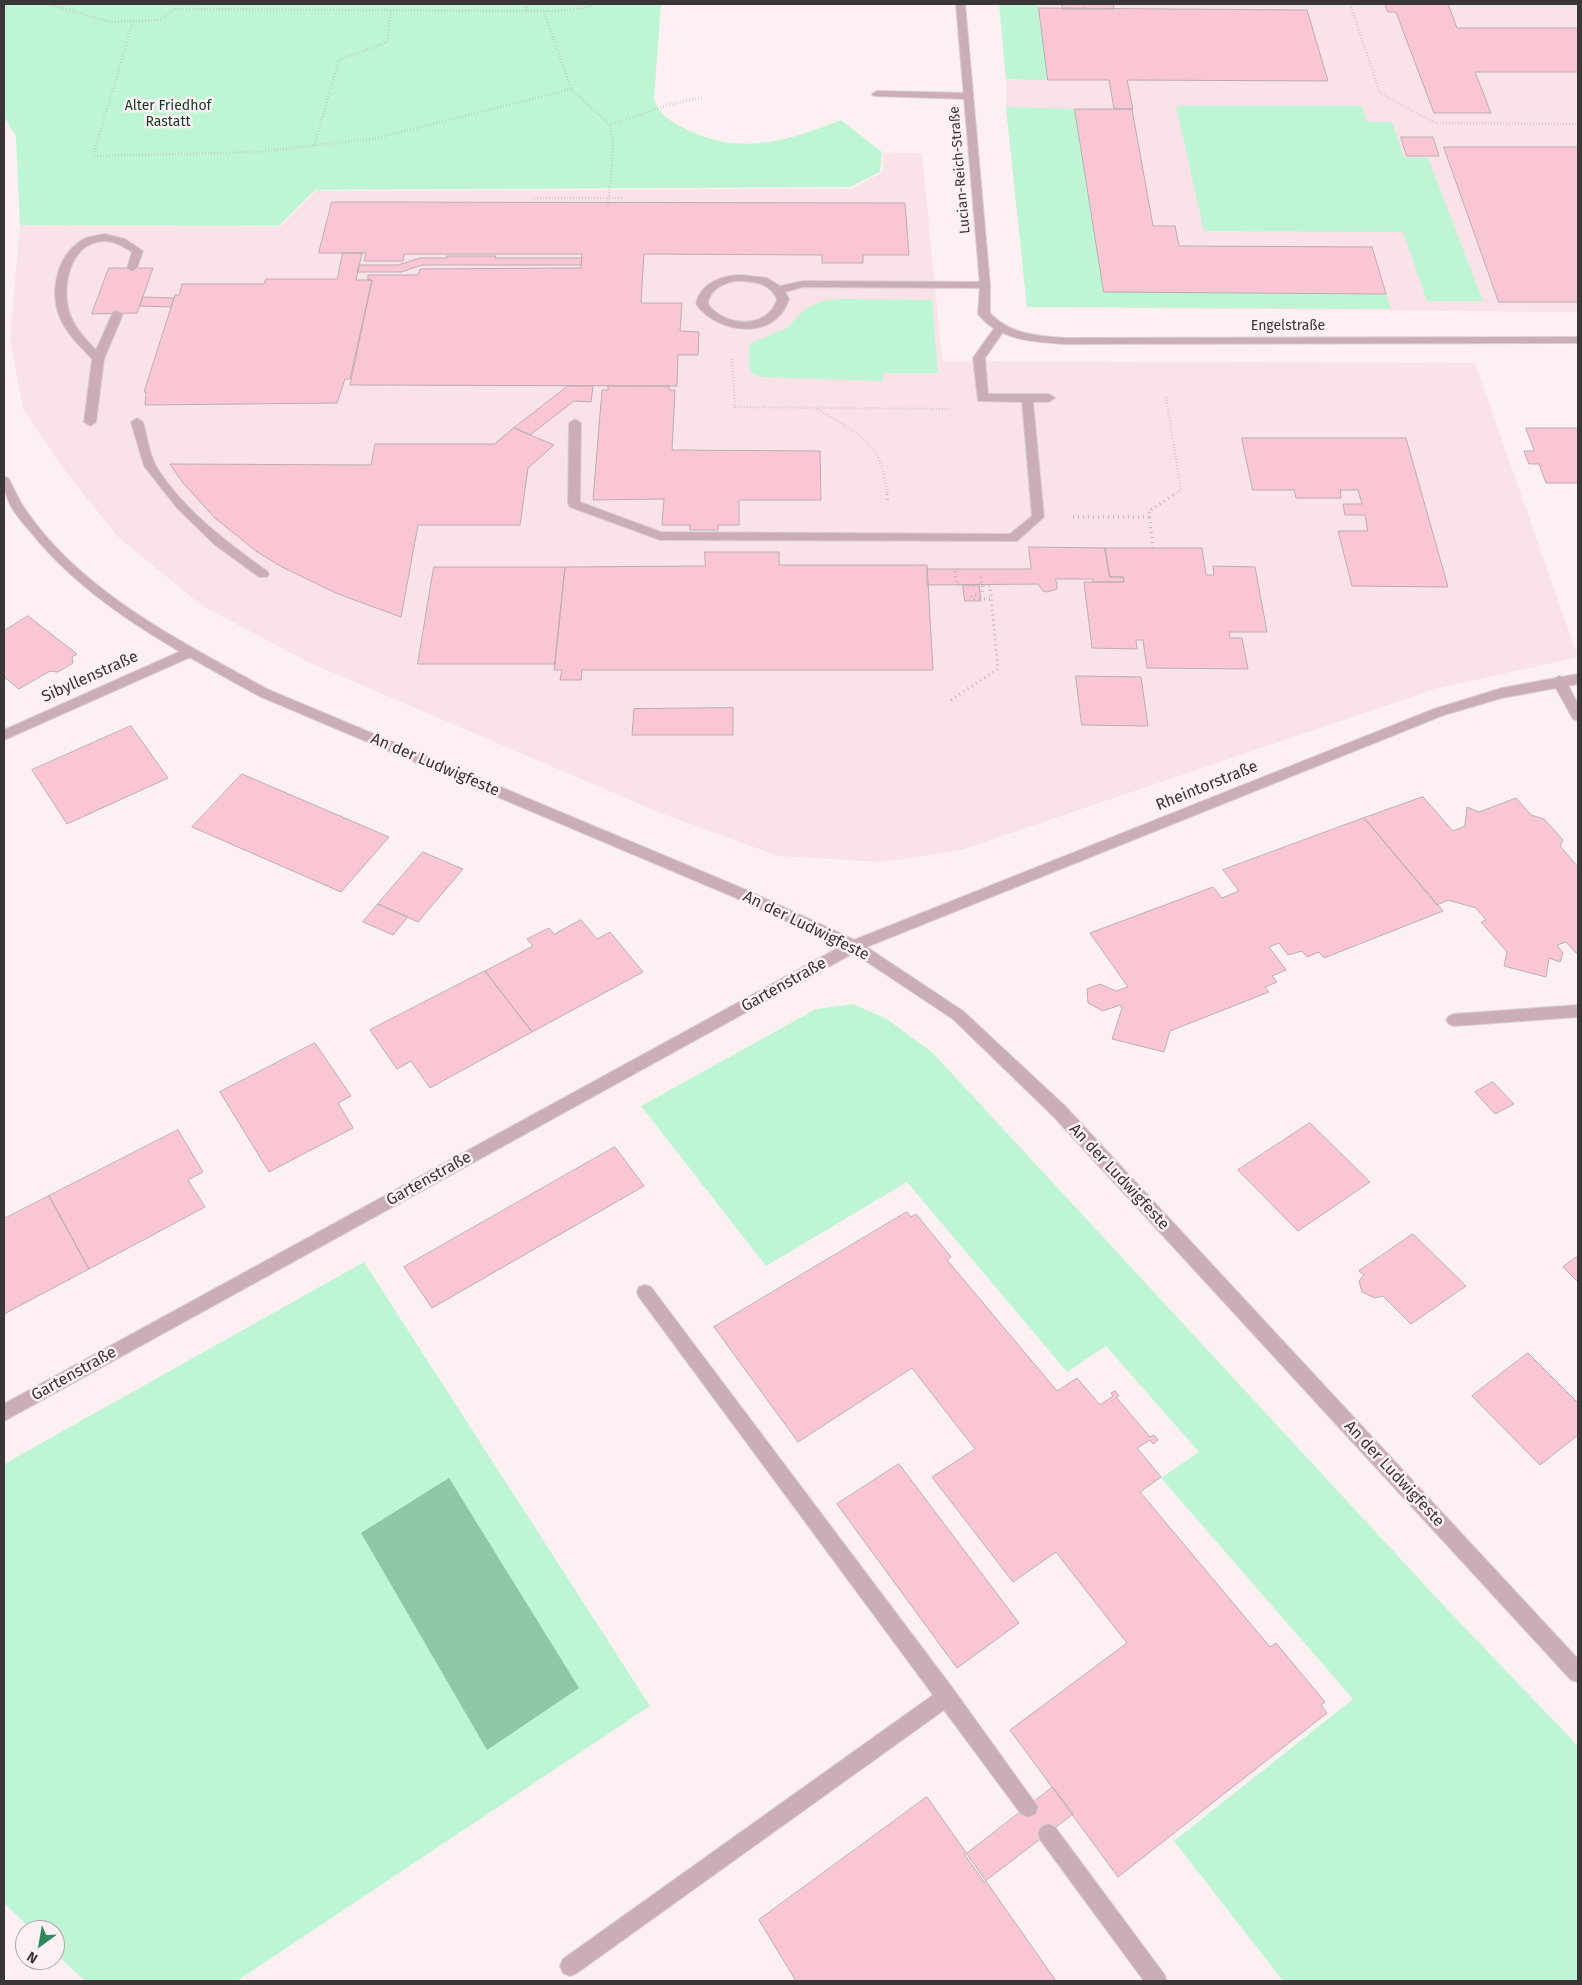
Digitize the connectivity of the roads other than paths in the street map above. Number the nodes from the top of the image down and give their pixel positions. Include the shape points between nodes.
1 (960, 4) edge
2 (877, 94) dead end
3 (967, 96) junction
4 (132, 268) dead end
5 (985, 285) junction
6 (778, 290) junction
7 (117, 314) dead end
8 (999, 329) junction
9 (1578, 340) edge
10 (98, 359) junction
11 (1027, 398) junction
12 (1049, 398) dead end
13 (90, 422) dead end
14 (137, 422) dead end
15 (575, 424) dead end
16 (4, 481) edge
17 (263, 574) dead end
18 (190, 652) junction
19 (1578, 679) edge
20 (1559, 681) junction
21 (1578, 716) edge
22 (4, 735) edge
23 (854, 946) junction
24 (1578, 1011) edge
25 (1454, 1020) dead end
26 (645, 1292) dead end
27 (4, 1412) edge
28 (1578, 1673) edge
29 (948, 1697) junction
30 (1028, 1807) dead end
31 (1048, 1834) dead end
32 (570, 1966) dead end
33 (1157, 1981) edge

1 - 3 street, Lucian-Reich-Straße
2 - 3 street
3 - 5 street, Lucian-Reich-Straße
4 - 10 street via 138,250 118,238 106,237 90,242 73,251 66,262 61,290 63,311 74,332
5 - 6 street via 803,284
5 - 8 street, Lucian-Reich-Straße via 984,314
6 - 6 street via 783,304 773,317 759,323 734,325 718,321 707,313 702,304 708,290 726,280 760,280
7 - 10 street
8 - 9 street, Engelstraße via 1026,337 1066,341
8 - 11 street via 979,358 982,398
10 - 13 street
11 - 12 street
11 - 15 street via 1038,517 1013,538 660,536 574,504
14 - 17 street via 150,466 181,505 219,542
16 - 18 street, An der Ludwigfeste via 22,515 62,560 116,604
18 - 22 street, Sibyllenstraße
18 - 23 street, An der Ludwigfeste via 264,693 739,893
19 - 20 street, Rheintorstraße
20 - 21 street
20 - 23 street, Rheintorstraße via 1502,692 1439,712
23 - 27 street, Gartenstraße
23 - 28 street, An der Ludwigfeste via 958,1015 1059,1111
24 - 25 street
26 - 29 street
29 - 30 street
29 - 32 street
31 - 33 street

